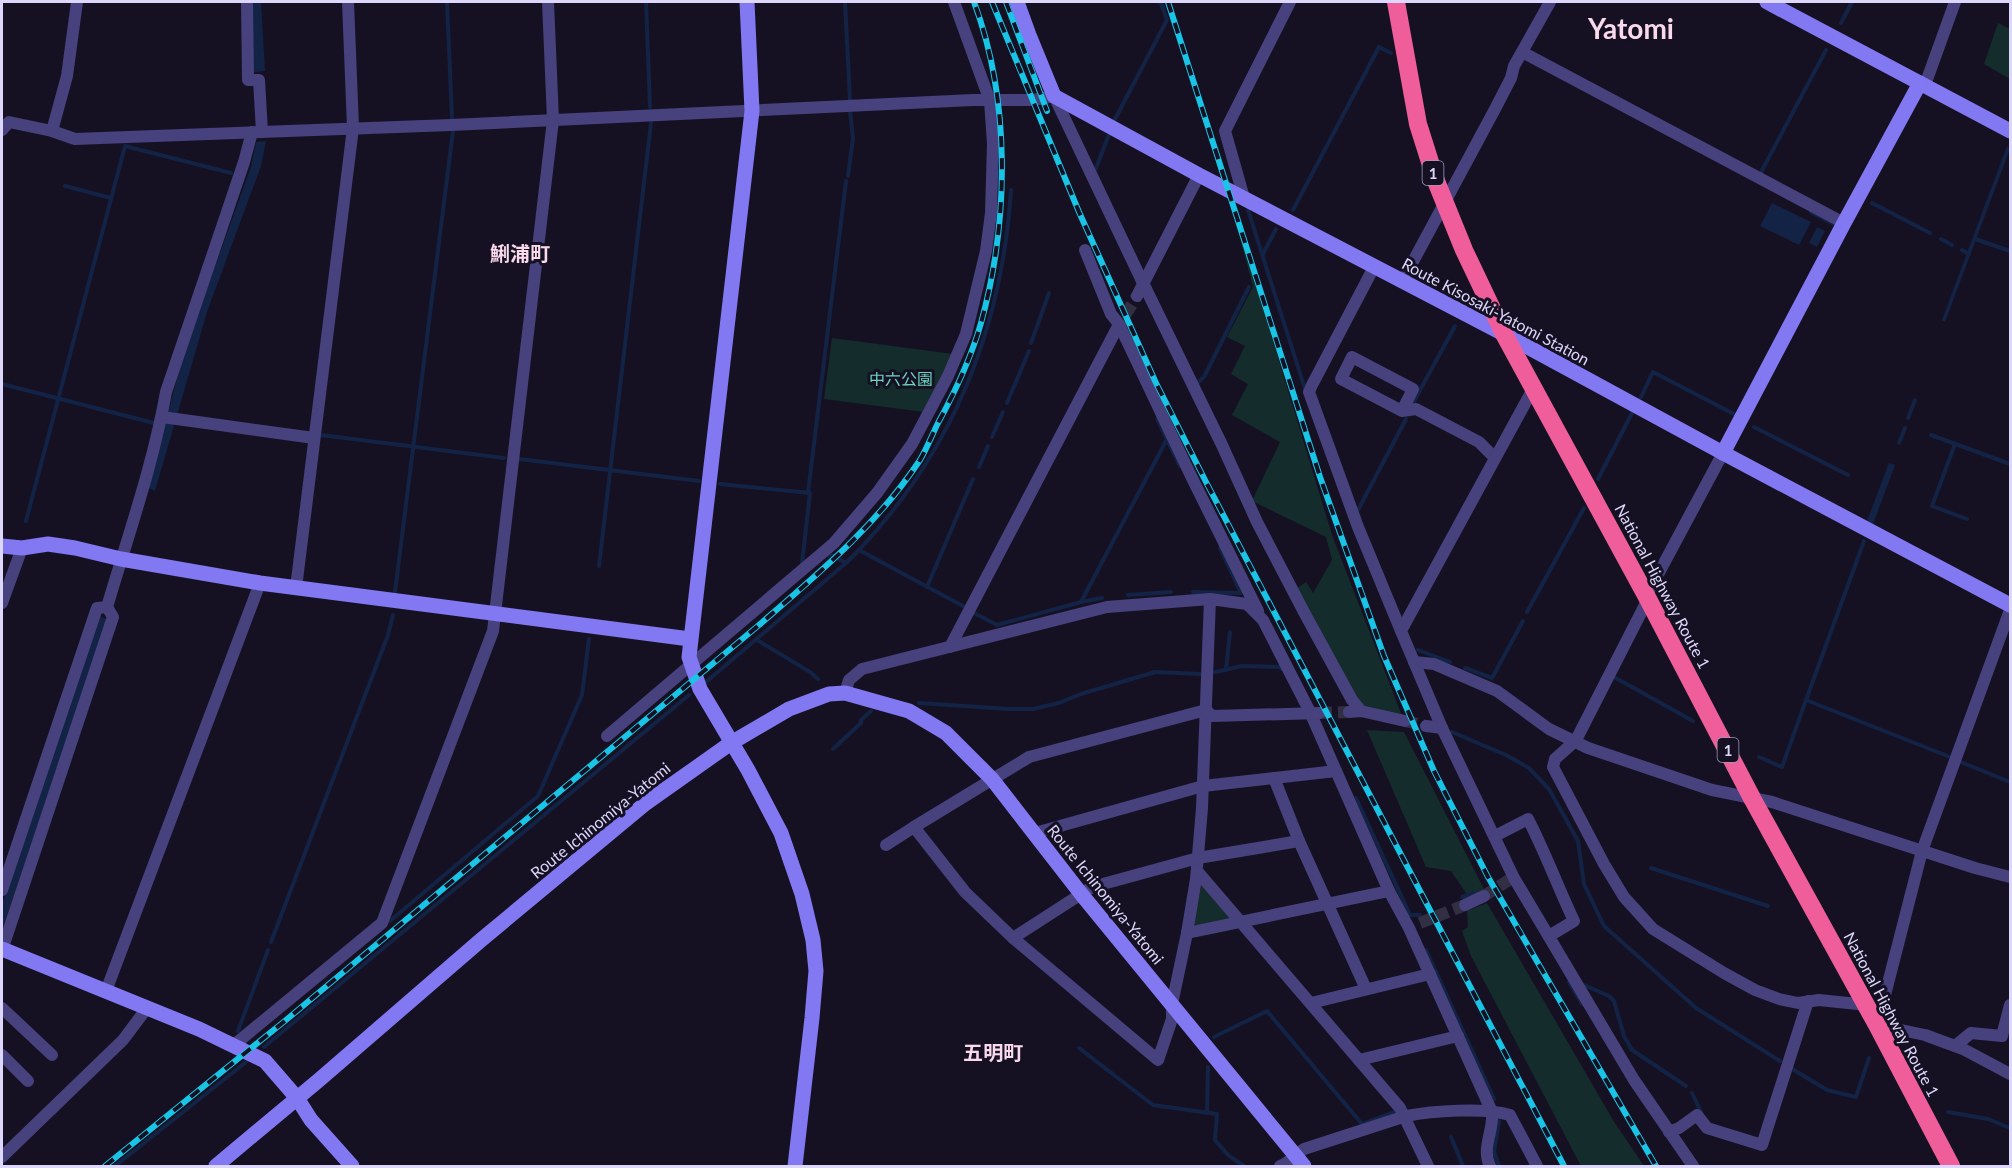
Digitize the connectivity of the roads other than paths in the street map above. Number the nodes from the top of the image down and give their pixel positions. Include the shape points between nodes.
1 (77, 2) edge
2 (247, 2) edge
3 (348, 2) edge
4 (548, 2) edge
5 (747, 2) edge
6 (954, 2) edge
7 (1017, 2) edge
8 (1290, 2) edge
9 (1396, 2) edge
10 (1550, 2) edge
11 (1767, 2) edge
12 (1955, 2) edge
13 (1522, 52) junction
14 (1922, 84) junction
15 (1054, 96) junction
16 (990, 100) junction
17 (752, 111) junction
18 (553, 120) junction
19 (353, 128) junction
20 (2, 130) edge
21 (52, 131) junction
22 (2010, 131) edge
23 (257, 132) junction
24 (1199, 175) junction
25 (1244, 198) junction
26 (1444, 202) junction
27 (1844, 223) junction
28 (1085, 250) dead end
29 (1374, 267) junction
30 (1402, 282) junction
31 (1143, 289) junction
32 (1116, 330) tunnel mouth
33 (1504, 334) junction
34 (1534, 387) junction
35 (1402, 411) junction
36 (168, 418) junction
37 (314, 438) junction
38 (1723, 453) junction
39 (1494, 458) junction
40 (2, 546) edge
41 (22, 548) junction
42 (121, 559) junction
43 (260, 583) junction
44 (296, 588) junction
45 (1647, 597) junction
46 (1210, 599) junction
47 (2, 603) edge
48 (106, 607) junction
49 (2010, 608) edge
50 (494, 614) junction
51 (1263, 620) junction
52 (1401, 631) junction
53 (690, 639) junction
54 (950, 647) junction
55 (1414, 662) junction
56 (690, 666) junction
57 (845, 693) junction
58 (1206, 710) junction
59 (1315, 713) junction
60 (1405, 721) tunnel mouth
61 (1426, 726) tunnel mouth
62 (1442, 728) junction
63 (607, 736) dead end
64 (1574, 742) junction
65 (731, 743) junction
66 (1336, 771) junction
67 (1274, 778) junction
68 (992, 779) junction
69 (1203, 786) junction
70 (1753, 800) junction
71 (914, 827) junction
72 (1035, 833) junction
73 (1495, 836) junction
74 (1299, 841) junction
75 (886, 844) dead end
76 (1922, 851) junction
77 (1198, 858) junction
78 (1197, 871) junction
79 (2010, 877) edge
80 (2, 890) edge
81 (1389, 891) junction
82 (1082, 895) junction
83 (1484, 896) tunnel mouth
84 (1328, 903) junction
85 (1465, 905) tunnel mouth
86 (1242, 921) junction
87 (1187, 933) junction
88 (1549, 936) junction
89 (1013, 938) junction
90 (2, 950) edge
91 (1430, 974) junction
92 (1366, 989) junction
93 (106, 991) junction
94 (1885, 995) dead end
95 (1808, 1001) junction
96 (1311, 1003) junction
97 (1172, 1004) junction
98 (1867, 1005) junction
99 (2010, 1005) edge
100 (2, 1008) edge
101 (147, 1008) junction
102 (1877, 1025) junction
103 (1458, 1036) junction
104 (234, 1045) junction
105 (1955, 1046) junction
106 (2, 1055) edge
107 (52, 1055) dead end
108 (1359, 1060) junction
109 (2010, 1074) edge
110 (28, 1081) dead end
111 (297, 1098) junction
112 (1492, 1112) junction
113 (1406, 1116) junction
114 (1669, 1132) junction
115 (2, 1157) edge
116 (1299, 1161) edge
117 (216, 1167) edge
118 (352, 1167) edge
119 (795, 1167) edge
120 (1280, 1167) edge
121 (1428, 1167) edge
122 (1490, 1167) edge
123 (1538, 1167) edge
124 (1693, 1167) edge
125 (1951, 1167) edge

1 - 21 street via 67,76
2 - 23 street via 248,80 259,80
3 - 19 street
4 - 18 street
5 - 17 street
6 - 16 street
7 - 15 street
8 - 25 street via 1225,131
9 - 26 highway, National Highway Route 1 / 1 via 1418,124
10 - 13 street
11 - 14 street
12 - 14 street
13 - 26 street
13 - 27 street
14 - 22 street
14 - 27 street
15 - 16 street
15 - 24 street, Route Kisosaki-Yatomi Station
15 - 31 street
16 - 17 street
16 - 56 street via 993,144 986,251 966,334 932,408 877,493 834,543
17 - 18 street
17 - 53 street
18 - 19 street
18 - 50 street
19 - 23 street
19 - 37 street
20 - 21 street via 9,122
21 - 23 street via 75,139
23 - 36 street via 166,392
24 - 25 street, Route Kisosaki-Yatomi Station
24 - 31 street
25 - 29 street, Route Kisosaki-Yatomi Station
26 - 30 street
26 - 33 highway, National Highway Route 1 / 1
27 - 38 street
28 - 51 street via 1111,314
29 - 30 street, Route Kisosaki-Yatomi Station
29 - 52 street via 1310,392 1358,527
30 - 33 street, Route Kisosaki-Yatomi Station
31 - 60 street via 1355,711
32 - 54 street
33 - 34 highway, National Highway Route 1 / 1
33 - 38 street, Route Kisosaki-Yatomi Station
34 - 39 street
34 - 45 highway, National Highway Route 1 / 1
35 - 35 street via 1341,379 1352,357 1413,389
35 - 39 street via 1416,409 1479,442
36 - 37 street
36 - 42 street
37 - 44 street
38 - 45 street
38 - 49 street, Route Kisosaki-Yatomi Station
39 - 52 street
40 - 41 street
41 - 42 street via 48,544
41 - 47 street
42 - 43 street
42 - 48 street
43 - 44 street
43 - 93 street
44 - 50 street
45 - 64 street
45 - 70 highway, National Highway Route 1 / 1
46 - 51 street via 1247,604
46 - 54 street via 1107,608
46 - 58 street
48 - 80 street via 97,608
48 - 90 street via 113,617
49 - 76 street
50 - 53 street
50 - 104 street via 493,631 382,923
51 - 59 street
52 - 55 street
53 - 56 street
54 - 57 street via 862,669 849,680
55 - 62 street
55 - 64 street via 1434,664 1497,691
56 - 63 street
56 - 65 street
57 - 65 street, Route Ichinomiya-Yatomi via 829,694 789,709
57 - 68 street, Route Ichinomiya-Yatomi via 909,711 937,727
58 - 59 street via 1212,716
58 - 68 street via 1029,758
58 - 69 street
59 - 66 street
61 - 62 street
62 - 73 street
64 - 70 street via 1712,790
64 - 95 street via 1555,759 1553,767 1627,902 1653,929 1755,990 1798,1003
65 - 111 street, Route Ichinomiya-Yatomi via 646,803
65 - 119 street via 781,833 813,940 816,971
66 - 67 street
66 - 81 street
67 - 69 street
67 - 74 street
68 - 71 street
68 - 72 street, Route Ichinomiya-Yatomi
69 - 72 street
69 - 77 street
70 - 76 street via 1772,802
70 - 98 highway, National Highway Route 1 / 1
71 - 75 street
71 - 89 street via 965,892
72 - 82 street, Route Ichinomiya-Yatomi
73 - 88 street via 1512,879
73 - 88 street via 1528,819 1574,921
74 - 77 street
74 - 84 street
76 - 79 street
76 - 94 street
77 - 78 street
77 - 82 street via 1092,887
78 - 86 street
78 - 87 street
81 - 84 street
81 - 91 street via 1414,926
82 - 89 street
82 - 97 street, Route Ichinomiya-Yatomi
83 - 85 street
84 - 86 street
84 - 92 street
86 - 87 street
86 - 96 street
87 - 97 street
88 - 114 street via 1622,1062
89 - 97 street via 1158,1060 1172,1019
90 - 93 street
91 - 92 street
91 - 103 street
92 - 96 street
93 - 101 street
95 - 98 street
95 - 114 street via 1762,1145 1707,1128 1697,1115
96 - 108 street
97 - 116 street, Route Ichinomiya-Yatomi
98 - 102 highway, National Highway Route 1 / 1
99 - 105 street via 2002,1036 1971,1033
100 - 107 street
101 - 104 street
101 - 115 street via 123,1040
102 - 105 street
102 - 125 highway, National Highway Route 1 / 1
103 - 108 street
103 - 112 street
104 - 111 street via 265,1060
105 - 109 street
106 - 110 street
108 - 113 street
111 - 117 street, Route Ichinomiya-Yatomi
111 - 118 street
112 - 113 street
112 - 122 street via 1486,1144
112 - 123 street via 1510,1115
113 - 116 street via 1304,1149
113 - 121 street
114 - 124 street
116 - 120 street

